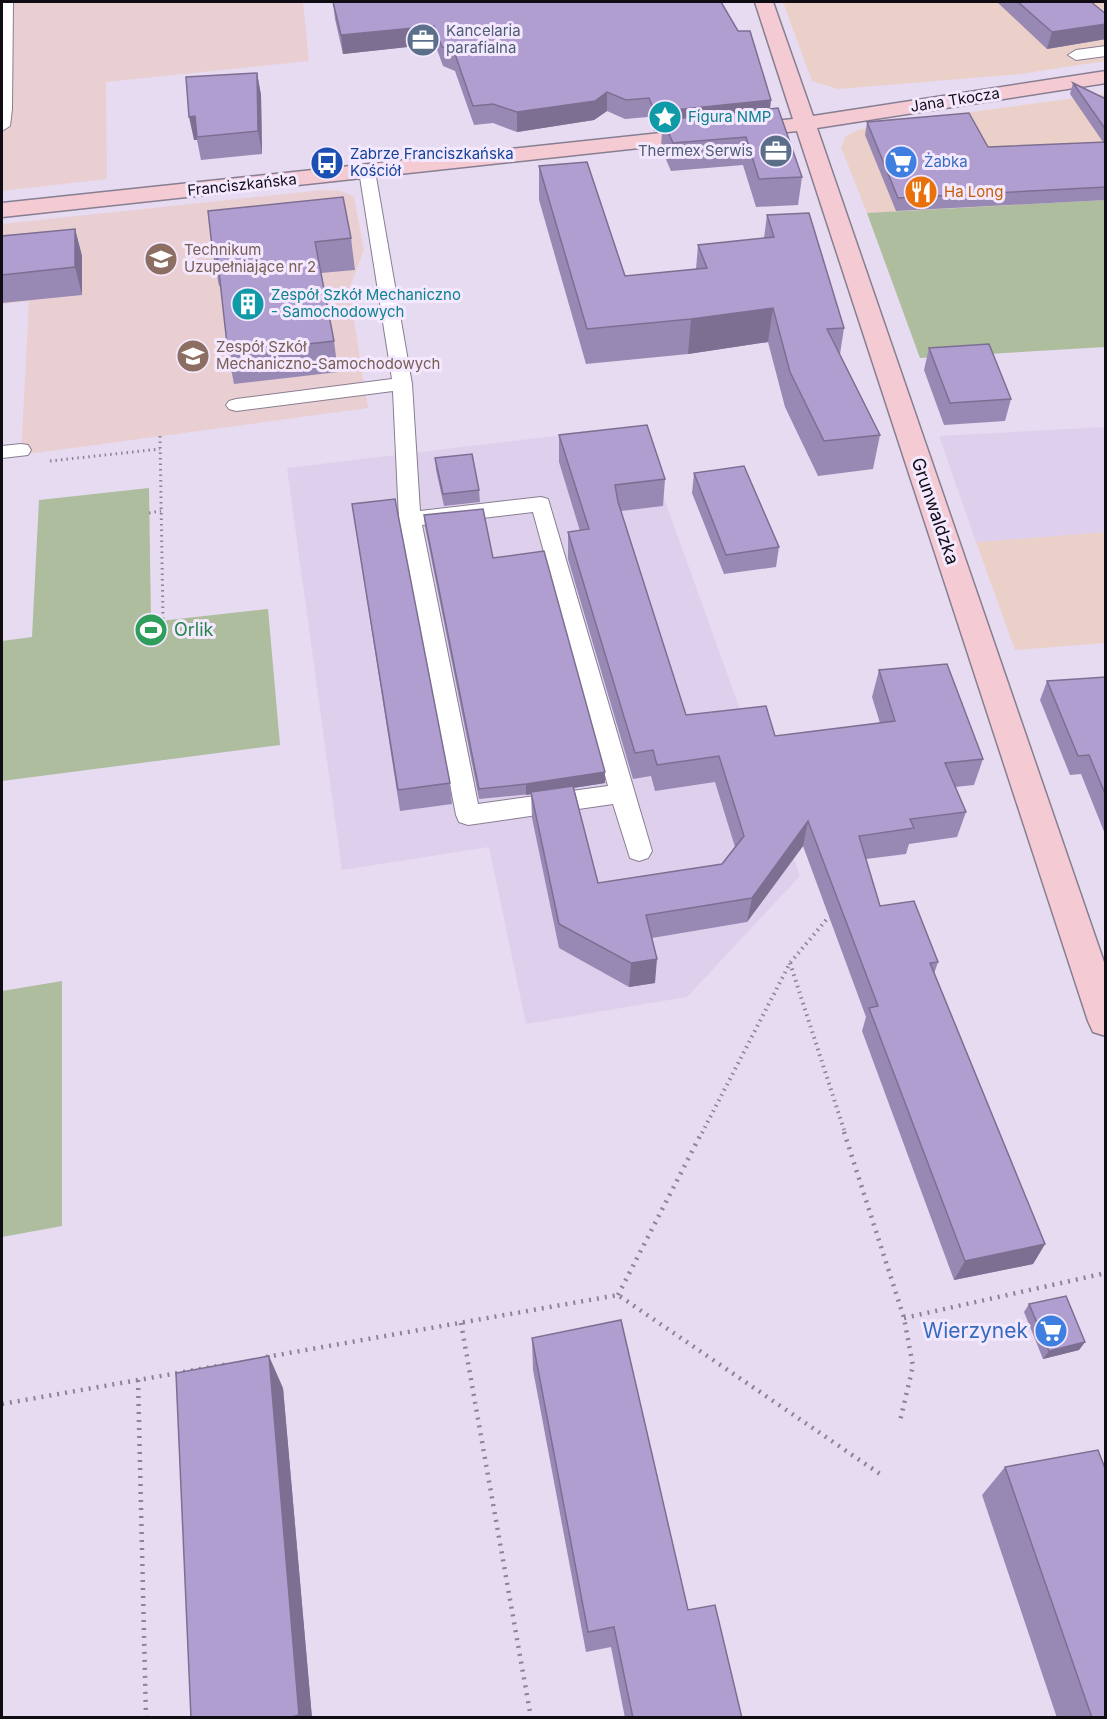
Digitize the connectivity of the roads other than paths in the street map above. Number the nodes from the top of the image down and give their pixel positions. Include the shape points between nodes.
1 (6, 2) edge
2 (764, 2) edge
3 (4, 45) edge
4 (1106, 51) edge
5 (1076, 55) dead end
6 (1106, 77) edge
7 (805, 123) junction
8 (2, 126) edge
9 (367, 171) junction
10 (2, 210) edge
11 (402, 384) junction
12 (236, 405) dead end
13 (410, 519) junction
14 (623, 793) junction
15 (639, 851) dead end
16 (1106, 1021) edge

1 - 3 lane
2 - 7 street, Grunwaldzka
3 - 8 lane
4 - 5 lane
6 - 7 street, Jana Tkocza
7 - 9 street, Franciszkańska
7 - 16 street, Grunwaldzka
9 - 10 street, Franciszkańska
9 - 11 lane
11 - 12 lane
11 - 13 lane
13 - 14 lane via 541,504
13 - 14 lane via 468,815
14 - 15 lane

